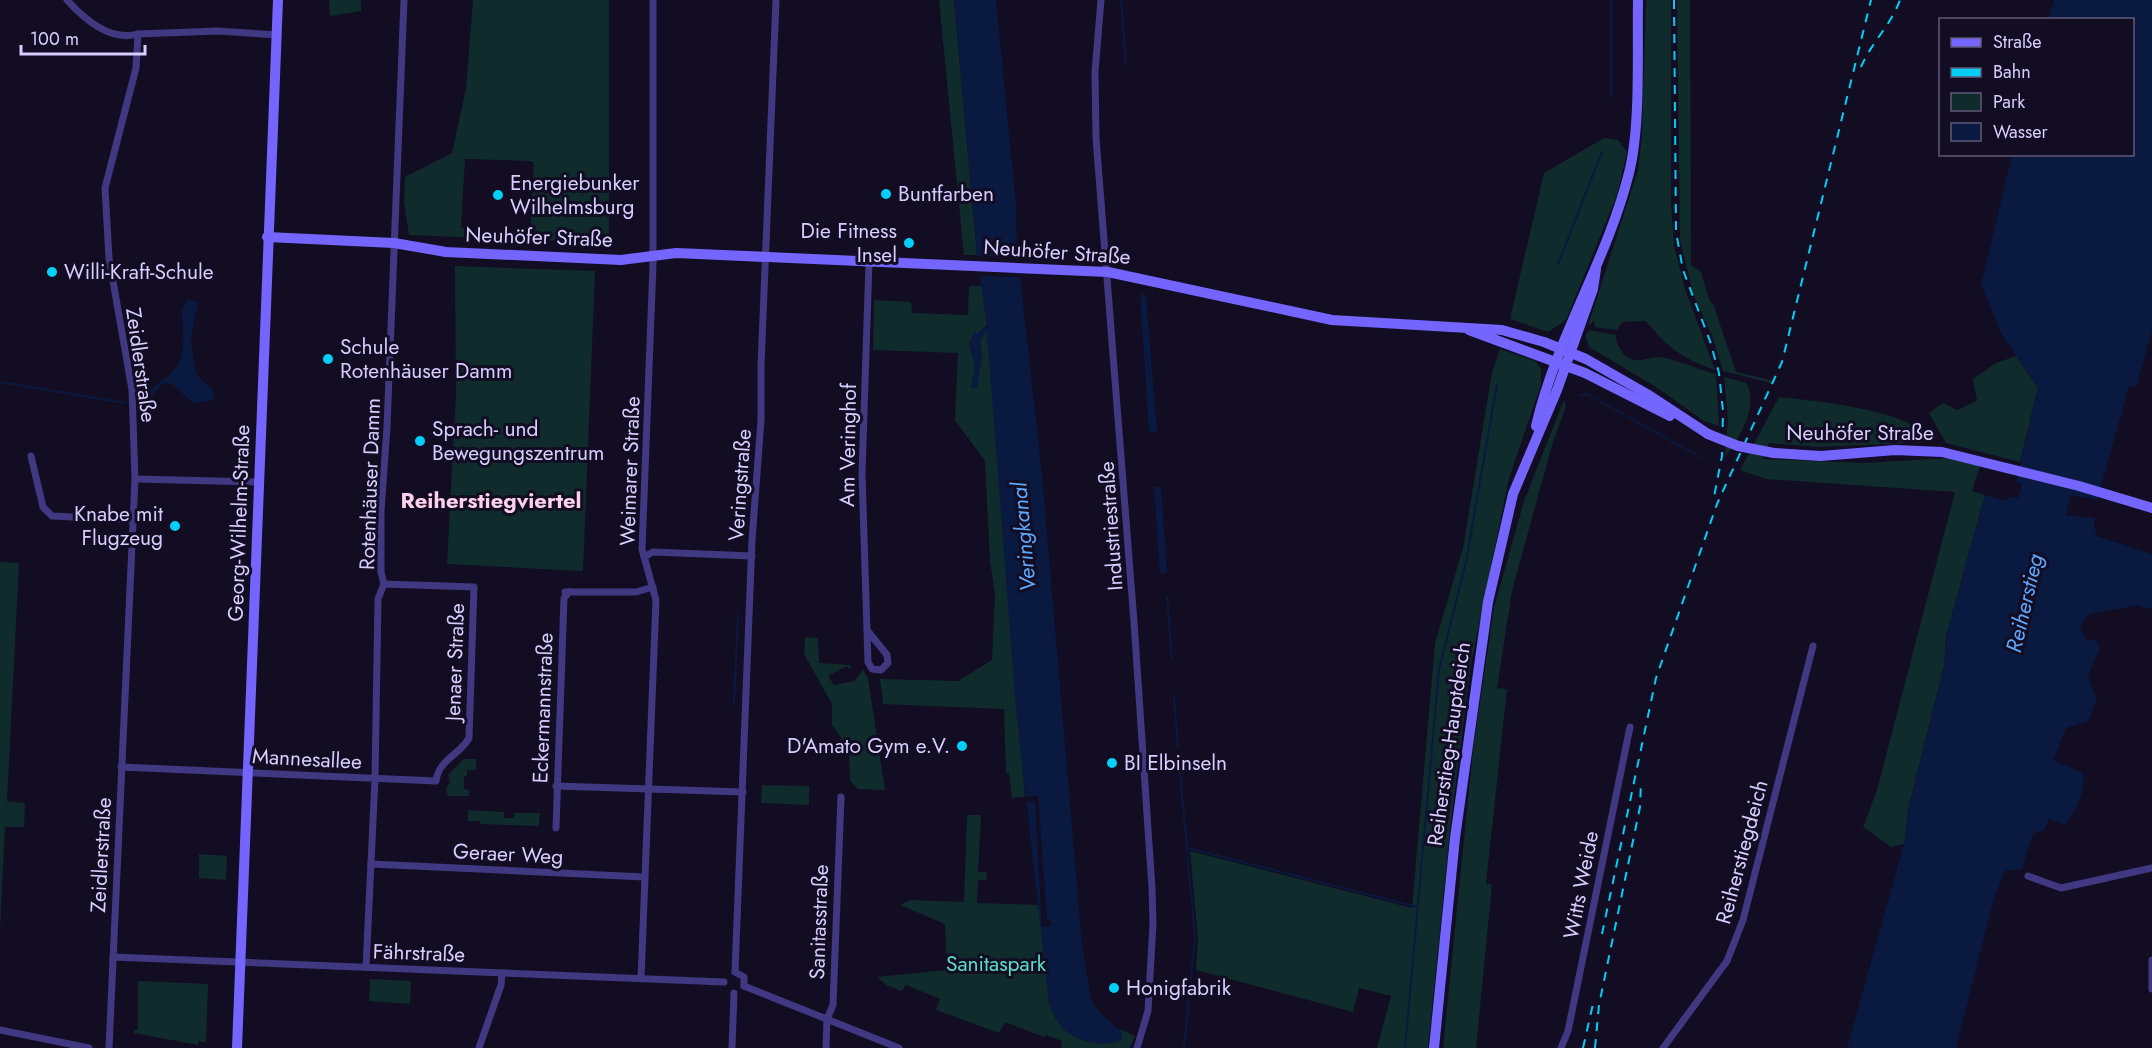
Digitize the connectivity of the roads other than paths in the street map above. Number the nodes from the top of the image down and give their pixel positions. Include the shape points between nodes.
1 (67, 0) edge
2 (278, 0) edge
3 (404, 0) edge
4 (653, 0) edge
5 (776, 0) edge
6 (1101, 0) edge
7 (1638, 0) edge
8 (138, 34) junction
9 (277, 35) junction
10 (267, 237) junction
11 (394, 243) junction
12 (653, 255) junction
13 (765, 258) junction
14 (869, 262) junction
15 (1108, 272) junction
16 (1455, 326) junction
17 (1566, 350) junction
18 (1562, 363) junction
19 (1585, 373) junction
20 (1557, 390) junction
21 (1708, 434) junction
22 (1530, 452) junction
23 (31, 456) dead end
24 (135, 479) junction
25 (260, 483) junction
26 (2152, 508) edge
27 (133, 520) junction
28 (752, 556) junction
29 (644, 557) junction
30 (384, 584) junction
31 (652, 587) junction
32 (867, 630) junction
33 (1813, 646) dead end
34 (1630, 727) dead end
35 (469, 738) joint
36 (122, 767) junction
37 (248, 772) junction
38 (375, 779) junction
39 (556, 786) junction
40 (648, 789) junction
41 (743, 792) junction
42 (841, 797) dead end
43 (556, 828) dead end
44 (371, 864) junction
45 (2152, 868) edge
46 (2028, 876) dead end
47 (644, 877) junction
48 (113, 957) junction
49 (2152, 960) edge
50 (241, 962) junction
51 (366, 967) junction
52 (735, 972) junction
53 (502, 973) junction
54 (640, 978) junction
55 (724, 982) junction
56 (744, 986) junction
57 (2152, 989) edge
58 (734, 993) junction
59 (827, 1020) junction
60 (0, 1030) edge
61 (1138, 1046) edge
62 (89, 1048) edge
63 (109, 1048) edge
64 (237, 1048) edge
65 (479, 1048) edge
66 (732, 1048) edge
67 (826, 1048) edge
68 (899, 1048) edge
69 (1434, 1048) edge
70 (1561, 1048) edge
71 (1663, 1048) edge

1 - 8 street via 81,16 104,31 120,36
2 - 9 street, Georg-Wilhelm-Straße
3 - 11 street, Rotenhäuser Damm
4 - 12 street, Weimarer Straße
5 - 13 street, Veringstraße
6 - 15 street, Industriestraße via 1095,68 1096,127
7 - 17 street, Reiherstieg-Hauptdeich via 1632,160
8 - 9 street via 217,31
8 - 24 street, Zeidlerstraße via 136,68 105,188 109,258 132,390
9 - 10 street, Georg-Wilhelm-Straße
10 - 11 street, Neuhöfer Straße
10 - 25 street, Georg-Wilhelm-Straße
11 - 12 street, Neuhöfer Straße via 423,248 460,246
11 - 30 street, Rotenhäuser Damm via 381,511
12 - 13 street, Neuhöfer Straße
12 - 29 street, Weimarer Straße
13 - 14 street, Neuhöfer Straße
13 - 28 street, Veringstraße via 761,420
14 - 15 street, Neuhöfer Straße
14 - 32 street, Am Veringhof via 862,474
15 - 16 street, Neuhöfer Straße via 1332,320
15 - 61 street, Industriestraße via 1152,898 1148,1011
16 - 17 street, Neuhöfer Straße via 1502,330
16 - 18 street, Neuhöfer Straße
17 - 18 street, Reiherstieg-Hauptdeich
17 - 21 street, Neuhöfer Straße via 1647,394
18 - 19 street, Neuhöfer Straße
18 - 20 street, Reiherstieg-Hauptdeich
18 - 22 street, Reiherstieg-Hauptdeich via 1539,414
19 - 20 street
19 - 21 street, Neuhöfer Straße
20 - 22 street, Reiherstieg-Hauptdeich
21 - 26 street, Neuhöfer Straße, bridge via 1738,446 1774,453 1832,455 1926,450 2023,471
22 - 69 street, Reiherstieg-Hauptdeich via 1513,494 1488,602 1455,838
23 - 27 street via 43,507 52,516
24 - 25 street
24 - 27 street, Zeidlerstraße
25 - 37 street, Georg-Wilhelm-Straße
27 - 36 street, Zeidlerstraße
28 - 29 street via 653,552
28 - 41 street, Veringstraße
29 - 31 street, Weimarer Straße
30 - 35 street, Jenaer Straße via 474,587
30 - 38 street, Rotenhäuser Damm via 378,599
31 - 39 street, Eckermannstraße via 636,592 567,592 564,598
31 - 40 street, Weimarer Straße via 656,600
32 - 32 street, Am Veringhof via 887,655 888,663 881,670 870,667
33 - 71 street, Reiherstiegdeich via 1743,920 1727,961
34 - 70 street, Witts Weide via 1568,1032
35 - 38 street, Mannesallee via 447,760 436,781
36 - 37 street, Mannesallee
36 - 48 street, Zeidlerstraße
37 - 38 street, Mannesallee
37 - 50 street, Georg-Wilhelm-Straße
38 - 44 street, Rotenhäuser Damm
39 - 40 street
39 - 43 street, Eckermannstraße
40 - 41 street
40 - 47 street, Weimarer Straße
41 - 52 street, Veringstraße
42 - 59 street, Sanitasstraße via 833,1005
44 - 47 street, Geraer Weg
44 - 51 street, Rotenhäuser Damm
45 - 46 street via 2061,888
47 - 54 street, Weimarer Straße
48 - 50 street, Fährstraße
48 - 63 street, Zeidlerstraße
49 - 57 street
50 - 51 street, Fährstraße
50 - 64 street, Georg-Wilhelm-Straße
51 - 53 street, Fährstraße
52 - 55 street
52 - 56 street via 744,977
53 - 54 street, Fährstraße
53 - 65 street
54 - 55 street, Fährstraße
55 - 58 street
56 - 58 street
56 - 59 street
58 - 66 street
59 - 67 street, Sanitasstraße
59 - 68 street
60 - 62 street

